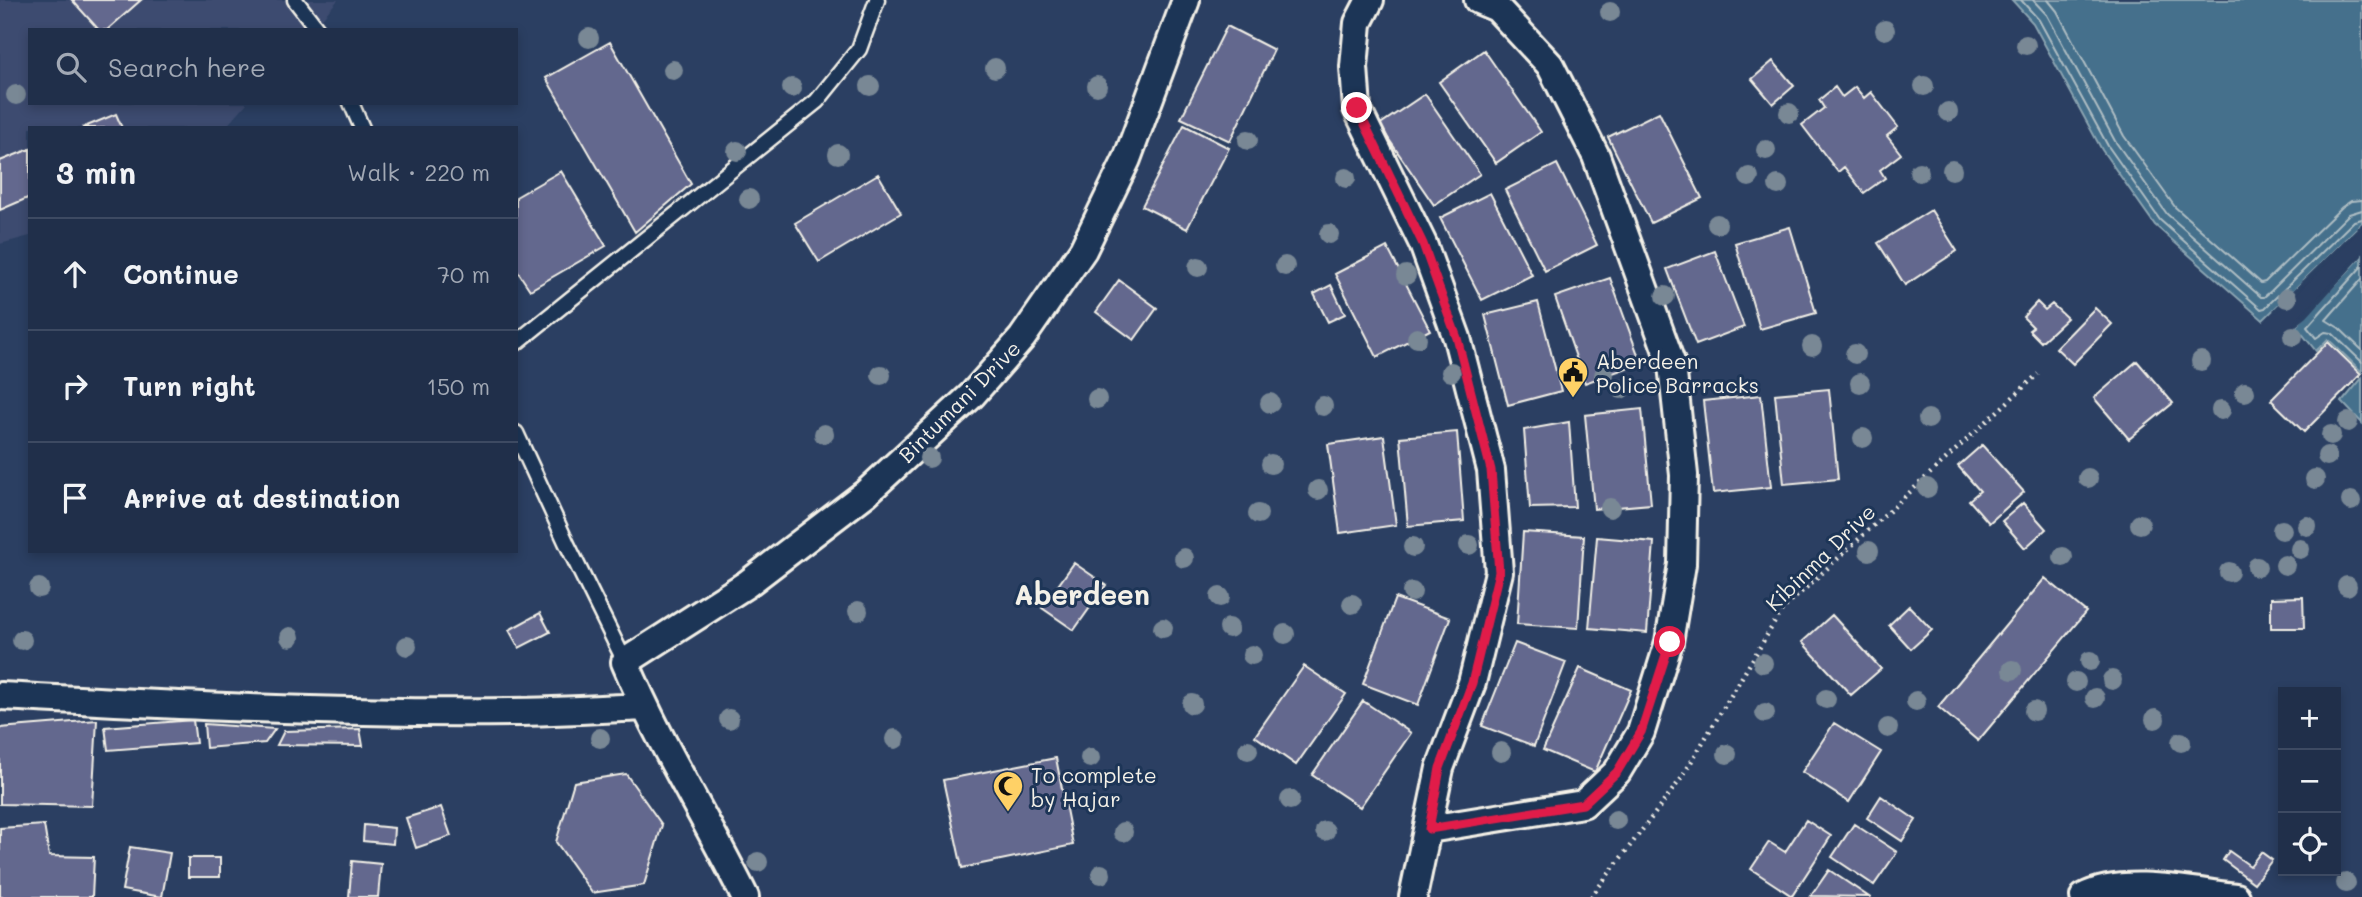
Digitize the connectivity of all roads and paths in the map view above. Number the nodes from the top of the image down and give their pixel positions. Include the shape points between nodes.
1 (295, 0) edge
2 (877, 0) edge
3 (1186, 0) edge
4 (1370, 0) edge
5 (1478, 0) edge
6 (316, 28) edge
7 (352, 105) edge
8 (361, 126) edge
9 (518, 341) edge
10 (2038, 374) dead end
11 (518, 437) edge
12 (625, 662) junction
13 (0, 696) edge
14 (644, 707) junction
15 (1429, 829) junction
16 (746, 897) edge
17 (1413, 897) edge
18 (1591, 897) edge
19 (2084, 897) edge
20 (2236, 897) edge

1 - 6 lane
2 - 9 lane via 859,49 817,101
3 - 12 street, Bintumani Drive via 1127,159 1083,250 1022,338 972,395 866,493 747,584
4 - 15 street via 1358,23 1357,108 1423,244 1457,338 1491,470 1499,572 1472,683 1440,768
5 - 15 street via 1497,8 1550,65 1596,156 1672,365 1684,475 1682,564 1670,642 1641,732 1617,772 1583,804
7 - 8 lane
10 - 18 path, Kibinma Drive via 1782,610 1681,779
11 - 12 lane
12 - 14 street
13 - 14 street via 370,710 512,712
14 - 16 street
15 - 17 street
19 - 20 street via 2121,886

